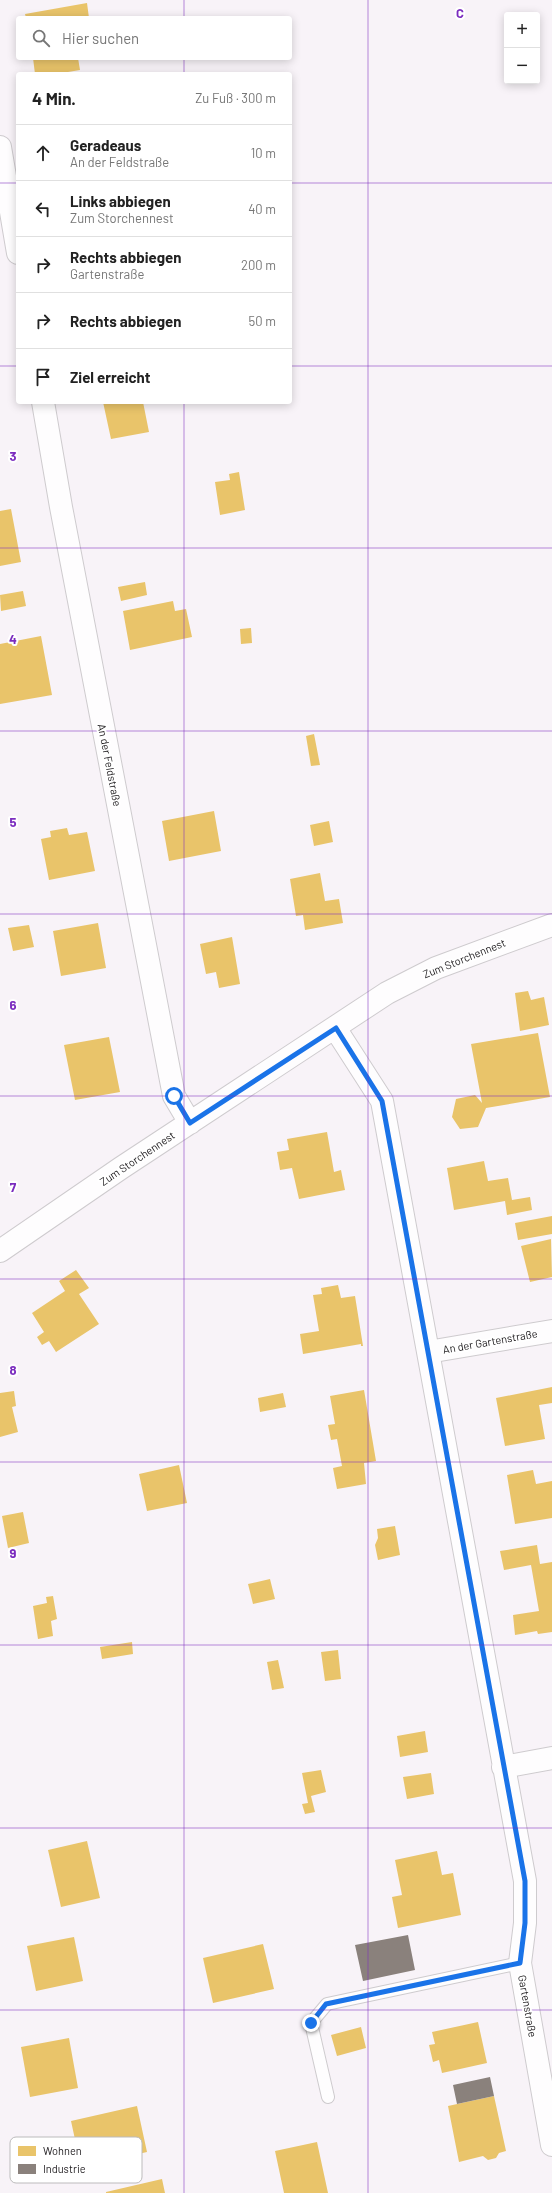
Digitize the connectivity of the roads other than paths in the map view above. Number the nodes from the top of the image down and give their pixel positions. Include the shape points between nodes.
1 (0, 148) edge
2 (16, 241) edge
3 (43, 404) edge
4 (552, 924) edge
5 (336, 1028) junction
6 (190, 1123) junction
7 (0, 1251) edge
8 (552, 1331) edge
9 (428, 1352) junction
10 (552, 1758) edge
11 (503, 1767) junction
12 (520, 1963) junction
13 (328, 2098) dead end
14 (552, 2145) edge

1 - 2 street
3 - 6 street, An der Feldstraße via 174,1096
4 - 5 street, Zum Storchennest via 436,968 387,993
5 - 6 street, Zum Storchennest
5 - 9 street, Gartenstraße via 382,1101
6 - 7 street, Zum Storchennest
8 - 9 street, An der Gartenstraße
9 - 11 street, Gartenstraße
10 - 11 street
11 - 12 street, Gartenstraße via 525,1881 525,1923
12 - 13 lane via 326,2004 311,2023
12 - 14 street, Gartenstraße

